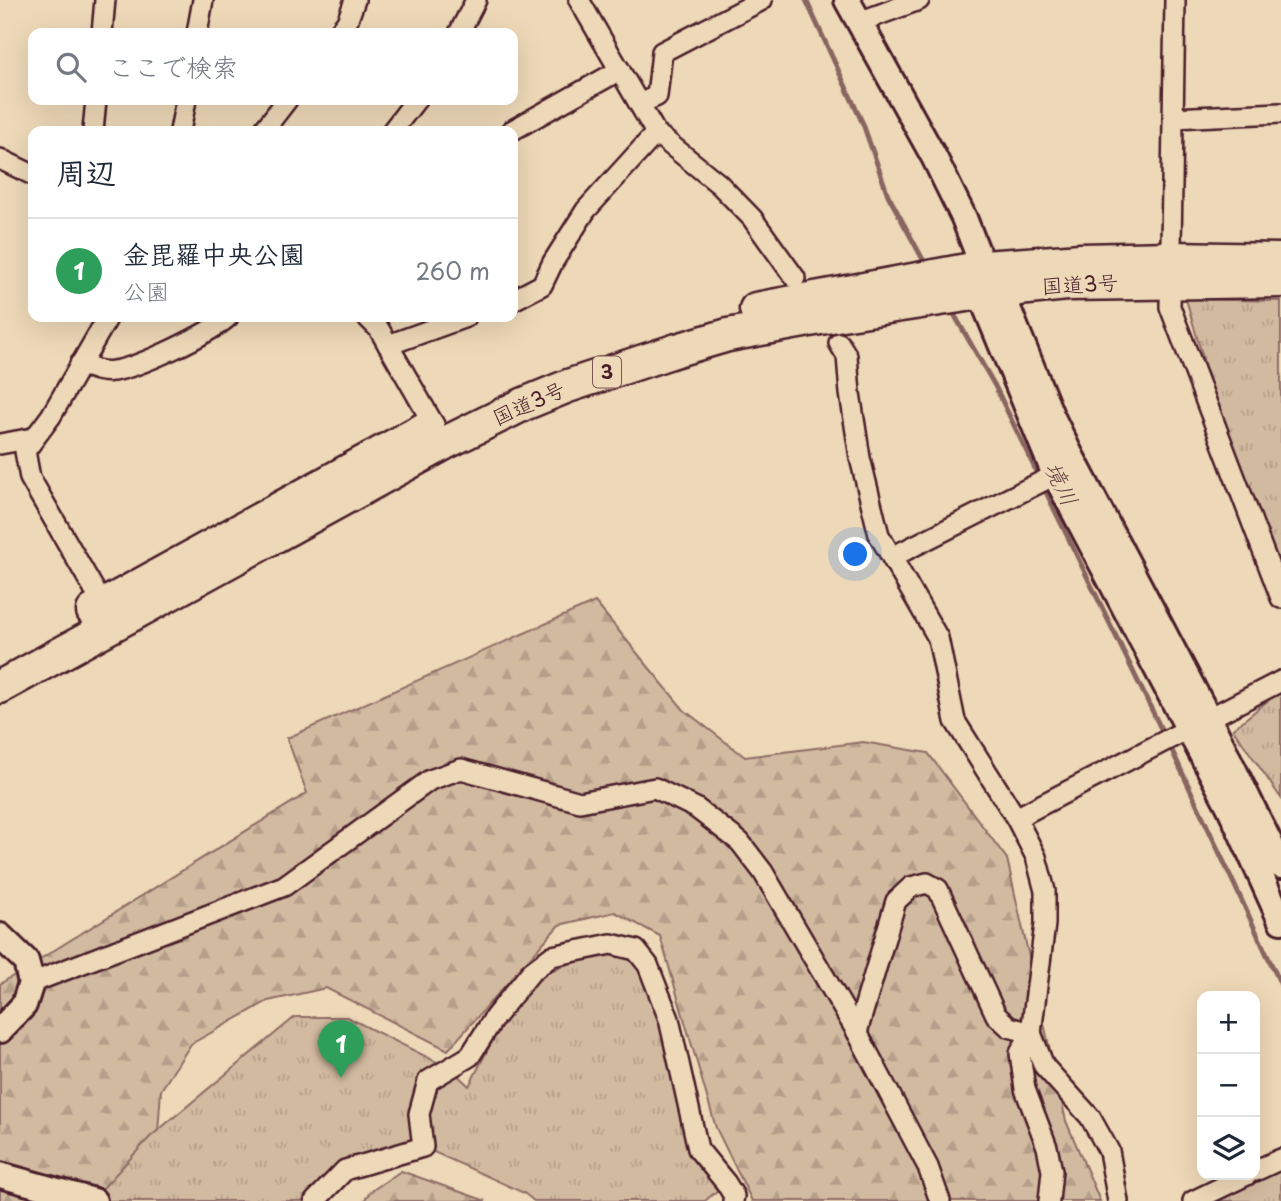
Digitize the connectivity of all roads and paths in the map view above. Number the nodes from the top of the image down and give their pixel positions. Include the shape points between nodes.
1 (105, 0) edge
2 (203, 0) edge
3 (355, 0) edge
4 (476, 0) edge
5 (579, 0) edge
6 (762, 0) edge
7 (847, 0) edge
8 (919, 0) edge
9 (1175, 0) edge
10 (859, 22) junction
11 (102, 28) edge
12 (198, 28) edge
13 (342, 28) edge
14 (462, 28) edge
15 (620, 70) junction
16 (639, 104) junction
17 (96, 105) edge
18 (185, 105) edge
19 (283, 105) edge
20 (412, 105) edge
21 (1281, 113) edge
22 (1173, 118) junction
23 (93, 126) edge
24 (181, 126) edge
25 (267, 126) edge
26 (397, 126) edge
27 (518, 127) edge
28 (656, 133) junction
29 (0, 159) edge
30 (28, 173) edge
31 (1281, 260) edge
32 (1171, 269) junction
33 (795, 278) dead end
34 (1281, 281) edge
35 (988, 284) junction
36 (518, 297) edge
37 (105, 322) edge
38 (219, 322) edge
39 (372, 322) edge
40 (452, 322) edge
41 (839, 343) dead end
42 (388, 345) junction
43 (80, 364) junction
44 (434, 425) junction
45 (33, 438) junction
46 (0, 444) edge
47 (1055, 475) junction
48 (892, 558) junction
49 (1281, 598) edge
50 (103, 605) junction
51 (0, 662) edge
52 (1281, 681) edge
53 (0, 687) edge
54 (1199, 724) junction
55 (1016, 818) junction
56 (1281, 866) edge
57 (1281, 921) edge
58 (1, 938) edge
59 (31, 983) junction
60 (0, 1030) edge
61 (857, 1032) junction
62 (1031, 1033) junction
63 (1281, 1158) edge
64 (1260, 1168) edge
65 (0, 1175) edge
66 (1237, 1180) edge
67 (94, 1201) edge
68 (315, 1201) edge
69 (733, 1201) edge
70 (940, 1201) edge
71 (1049, 1201) edge
72 (1118, 1201) edge
73 (1193, 1201) edge

1 - 11 street
2 - 12 street
3 - 13 street
4 - 14 street
5 - 15 street
6 - 16 street via 662,52 657,96
7 - 10 street
8 - 10 street
9 - 22 street
10 - 35 street via 934,157 964,218
15 - 16 street
15 - 27 street
16 - 28 street
17 - 23 street
18 - 24 street
19 - 25 street
20 - 26 street
21 - 22 street
22 - 32 street
28 - 33 street via 719,184 752,218
28 - 36 street via 586,210 542,285
29 - 30 street
31 - 32 highway, 国道3号 / 3
32 - 34 highway, 国道3号 / 3
32 - 35 highway, 国道3号 / 3 via 1067,284
32 - 49 street via 1170,307
35 - 44 highway, 国道3号 / 3 via 822,295 706,321 544,376
35 - 47 street
35 - 53 highway, 国道3号 / 3 via 728,335 568,386 445,443
35 - 54 street
37 - 43 street
38 - 43 street via 166,353 114,371
39 - 42 street
40 - 42 street
41 - 48 street via 847,356 860,458 879,535
42 - 44 street
43 - 45 street
44 - 50 highway, 国道3号 / 3
45 - 46 street
45 - 50 street via 25,451 30,478
47 - 48 street
47 - 54 street
48 - 55 street via 938,638 955,721
50 - 51 highway, 国道3号 / 3
52 - 54 street
54 - 55 street
54 - 56 street
54 - 57 street via 1230,808
55 - 62 street via 1036,856 1045,891
58 - 59 street via 26,961
59 - 60 street via 24,1005
59 - 61 street via 284,886 430,780 461,769 580,803 655,788 696,808 740,842 763,872
61 - 62 street via 896,901 911,887 927,883 938,889 996,1015 1010,1027
61 - 70 street via 928,1167
62 - 71 street via 1020,1053 1025,1089 1052,1171
62 - 72 street via 1044,1066 1090,1117 1110,1151
63 - 64 street
65 - 67 street
66 - 73 street
68 - 69 street via 345,1170 423,1147 419,1114 428,1081 470,1056 531,972 552,956 611,944 636,950 648,965 669,1019 698,1149 726,1183

